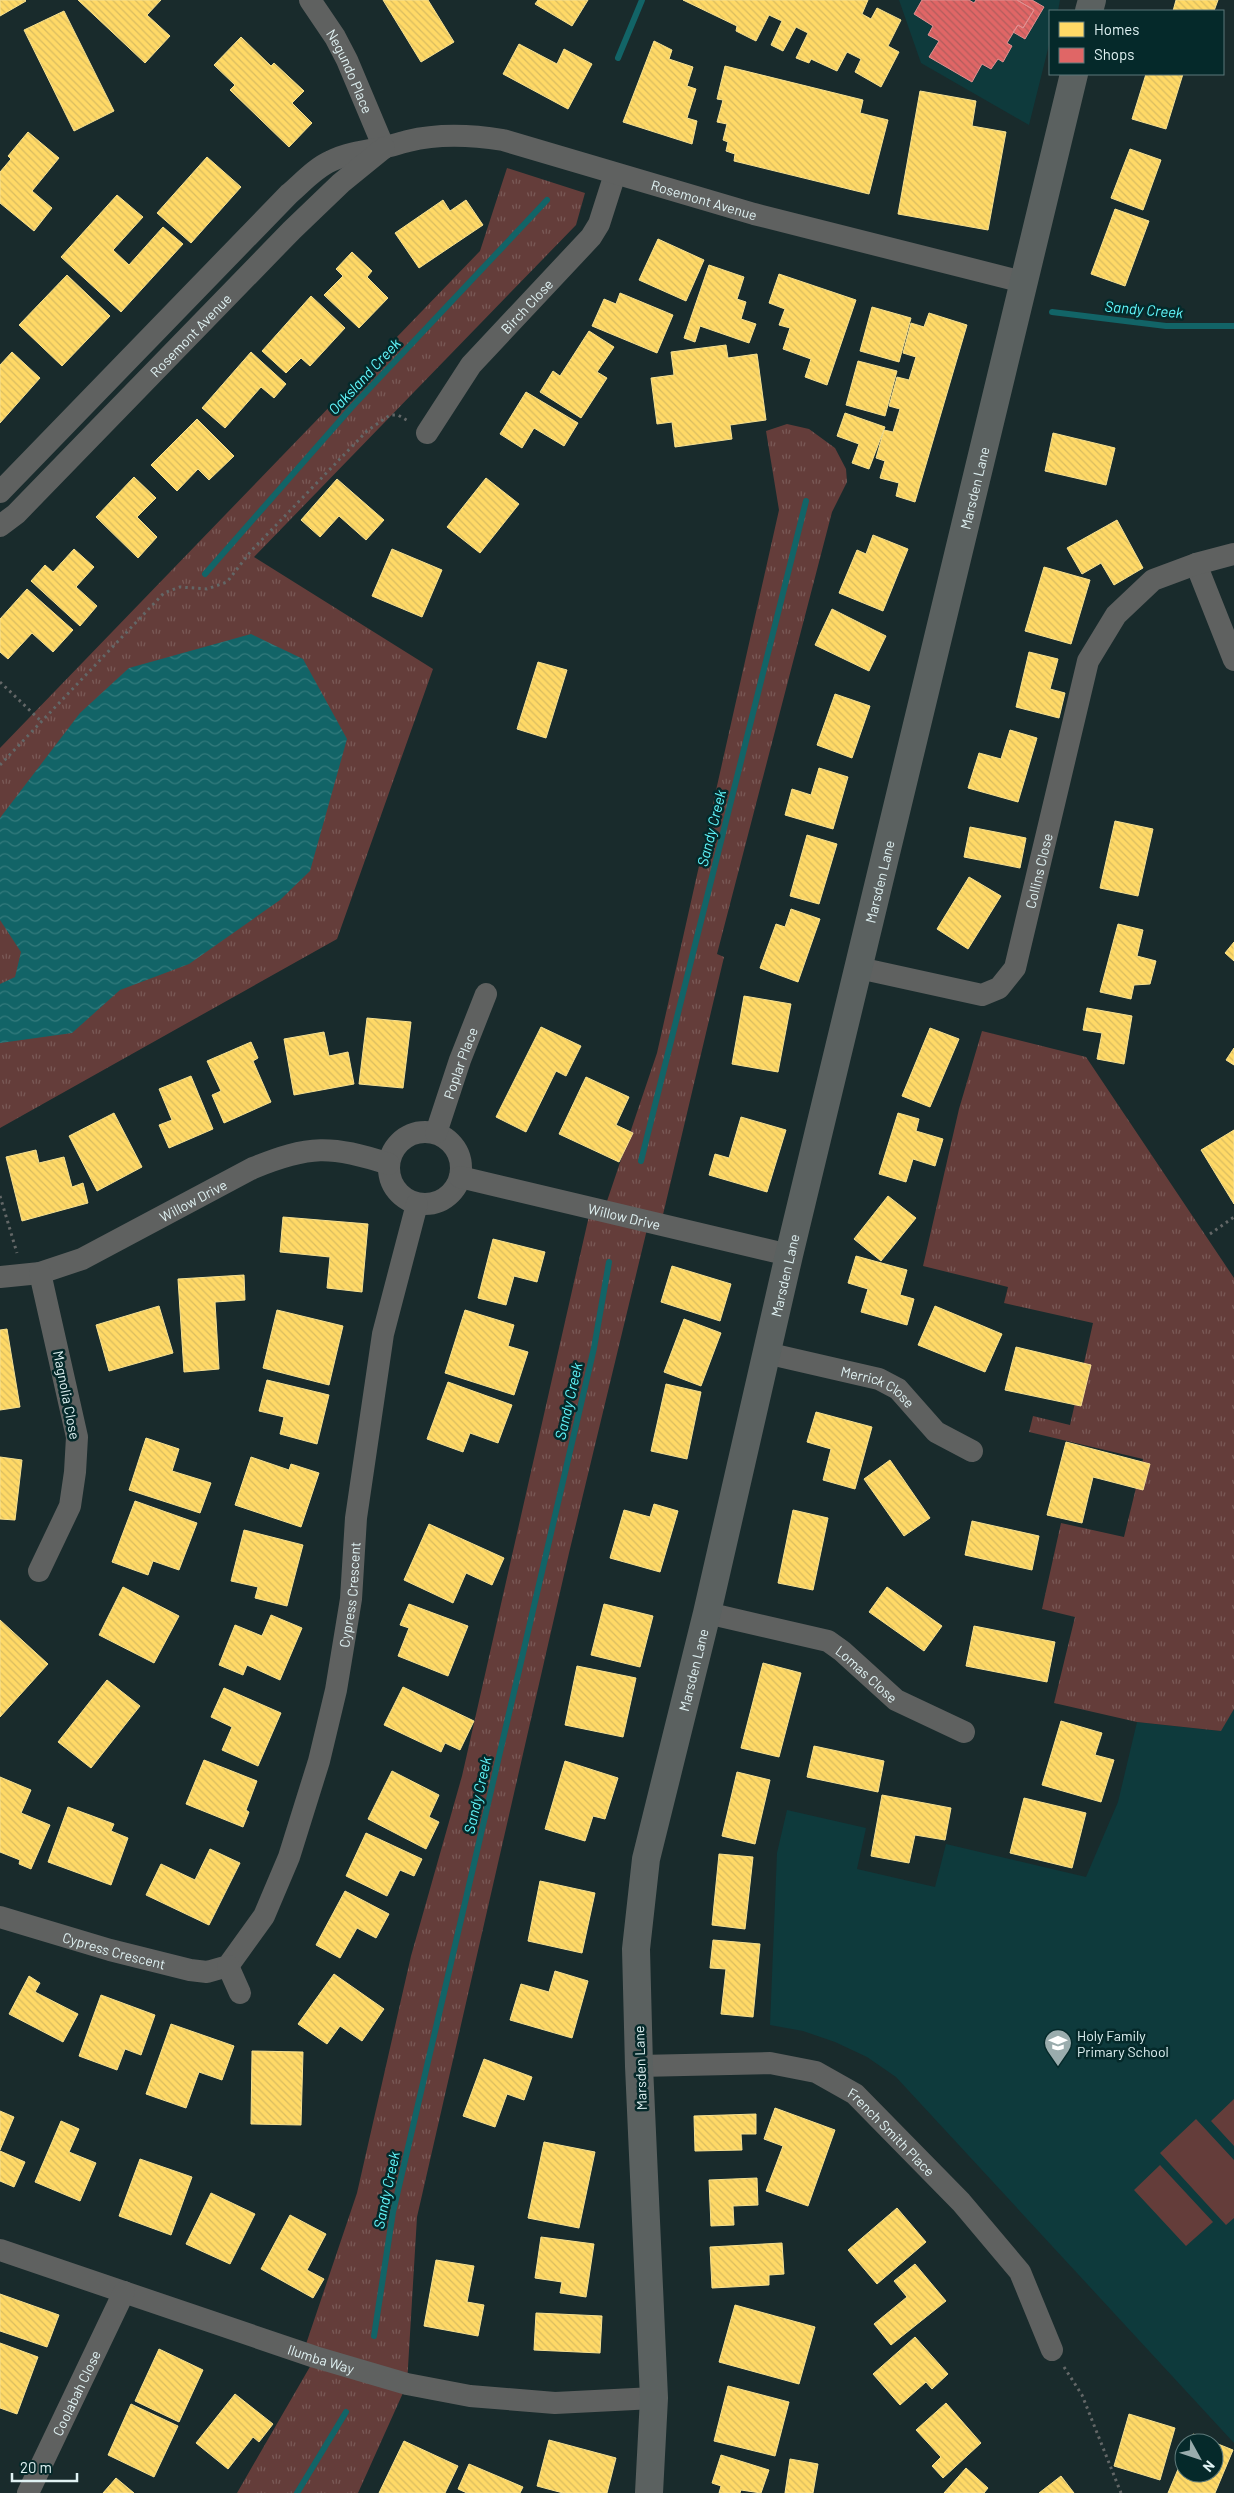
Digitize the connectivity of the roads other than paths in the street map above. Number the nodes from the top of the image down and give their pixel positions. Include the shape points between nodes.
1 (310, 0) edge
2 (1074, 75) edge
3 (384, 148) junction
4 (615, 174) junction
5 (1024, 282) junction
6 (427, 433) road end
7 (0, 492) edge
8 (0, 526) edge
9 (1234, 554) edge
10 (1196, 564) junction
11 (1234, 660) edge
12 (859, 968) junction
13 (486, 994) dead end
14 (436, 1134) junction
15 (389, 1164) junction
16 (460, 1177) junction
17 (417, 1204) junction
18 (789, 1255) junction
19 (32, 1274) junction
20 (0, 1277) edge
21 (766, 1353) junction
22 (972, 1451) dead end
23 (39, 1571) dead end
24 (707, 1613) junction
25 (964, 1732) dead end
26 (0, 1917) edge
27 (228, 1966) junction
28 (240, 1992) dead end
29 (639, 2066) junction
30 (0, 2250) edge
31 (124, 2292) junction
32 (1052, 2350) road end
33 (654, 2398) junction
34 (28, 2493) edge
35 (649, 2493) edge

1 - 3 street, Negundo Place via 347,60
2 - 5 main road, Marsden Lane
3 - 4 street, Rosemont Avenue via 430,137 477,136 529,147
3 - 7 street, Rosemont Avenue via 350,153 329,161 296,188
3 - 8 street, Rosemont Avenue via 341,183 299,224 16,514
4 - 5 street, Rosemont Avenue via 754,214
4 - 6 street, Birch Close via 599,224 591,237 471,365
5 - 12 main road, Marsden Lane
9 - 10 street, Collins Close
10 - 11 street
10 - 12 street, Collins Close via 1153,580 1116,615 1088,661 1015,968 999,988 982,996
12 - 18 main road, Marsden Lane
13 - 14 street, Poplar Place
14 - 15 street via 420,1132 406,1138 394,1149
14 - 16 street via 448,1140 457,1151
15 - 17 street via 395,1189
15 - 19 street, Willow Drive via 353,1152 328,1150 308,1150 282,1156 253,1168 82,1259
16 - 17 street via 454,1190 444,1199 431,1204
16 - 18 street, Willow Drive
17 - 27 street, Cypress Crescent via 383,1334 356,1518 351,1599 336,1690 319,1761 289,1857 264,1916
18 - 21 main road, Marsden Lane
19 - 20 street, Willow Drive
19 - 23 street, Magnolia Close via 77,1437 70,1506
21 - 22 street, Merrick Close via 880,1379 890,1384 936,1432
21 - 24 main road, Marsden Lane
24 - 25 street, Lomas Close via 828,1641 896,1700
24 - 29 main road, Marsden Lane via 646,1859 636,1949
26 - 27 street, Cypress Crescent via 190,1970 207,1972
27 - 28 street
29 - 32 street, French Smith Place via 770,2062 816,2072 854,2094 960,2202 1020,2272
29 - 33 main road, Marsden Lane
30 - 31 street, Ilumba Way
31 - 33 street, Ilumba Way via 315,2357 408,2384 470,2396 555,2403
31 - 34 street, Coolabah Close
33 - 35 main road, Marsden Lane

